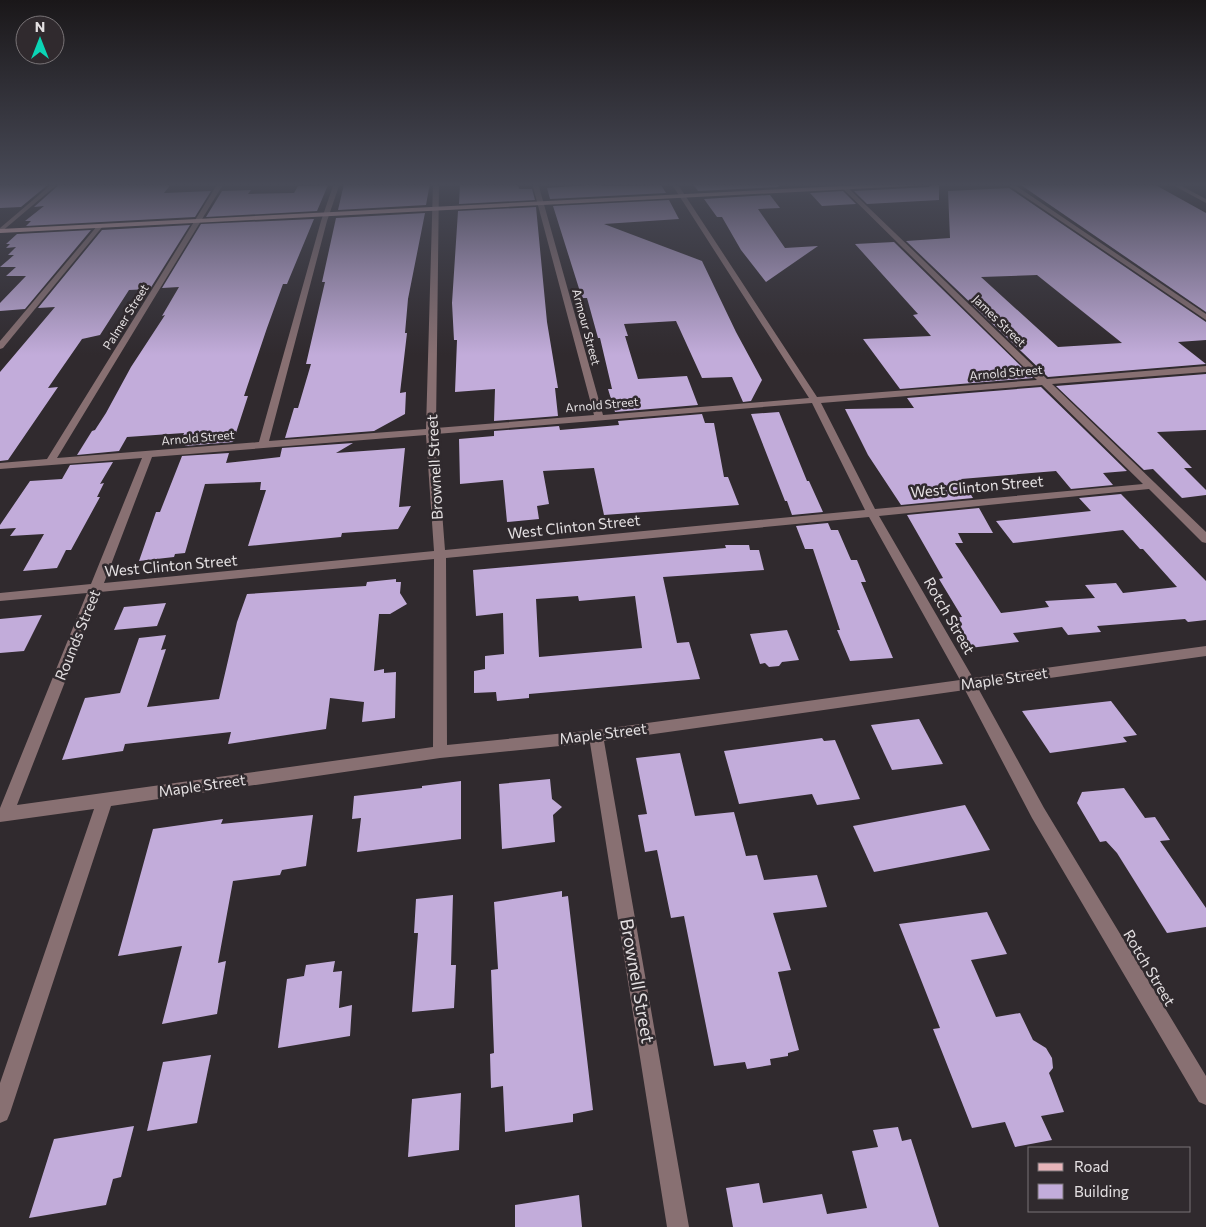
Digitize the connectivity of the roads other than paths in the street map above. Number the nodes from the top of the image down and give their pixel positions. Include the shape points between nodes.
1 (88, 240) edge
2 (187, 240) edge
3 (319, 240) edge
4 (435, 240) edge
5 (551, 240) edge
6 (711, 240) edge
7 (899, 240) edge
8 (1092, 240) edge
9 (1206, 318) edge
10 (0, 346) edge
11 (1206, 369) edge
12 (1045, 382) junction
13 (815, 401) junction
14 (599, 418) junction
15 (431, 432) junction
16 (263, 445) junction
17 (148, 454) junction
18 (50, 462) junction
19 (0, 466) edge
20 (1151, 486) junction
21 (871, 512) junction
22 (1206, 540) edge
23 (440, 555) junction
24 (96, 588) junction
25 (0, 597) edge
26 (1206, 651) edge
27 (969, 684) junction
28 (596, 736) junction
29 (440, 752) junction
30 (105, 800) junction
31 (3, 814) edge
32 (1206, 1095) edge
33 (0, 1112) edge
34 (678, 1227) edge

1 - 10 street
2 - 18 street, Palmer Street
3 - 16 street
4 - 15 street, Brownell Street
5 - 14 street, Armour Street
6 - 13 street, Rotch Street
7 - 12 street, James Street
8 - 9 street
11 - 12 street, Arnold Street
12 - 13 street, Arnold Street
12 - 20 street, James Street
13 - 14 street, Arnold Street
13 - 21 street, Rotch Street
14 - 15 street, Arnold Street
15 - 16 street, Arnold Street
15 - 23 street, Brownell Street
16 - 17 street, Arnold Street
17 - 18 street, Arnold Street
17 - 24 street, Rounds Street
18 - 19 street, Arnold Street
20 - 21 street, West Clinton Street
20 - 22 street, James Street
21 - 23 street, West Clinton Street
21 - 27 street, Rotch Street
23 - 24 street, West Clinton Street
23 - 29 street, Brownell Street
24 - 25 street, West Clinton Street
24 - 31 street, Rounds Street
26 - 27 street, Maple Street
27 - 28 street, Maple Street
27 - 32 street, Rotch Street via 1038,812
28 - 29 street, Maple Street
28 - 34 street, Brownell Street
29 - 30 street, Maple Street
30 - 31 street, Maple Street
30 - 33 street

